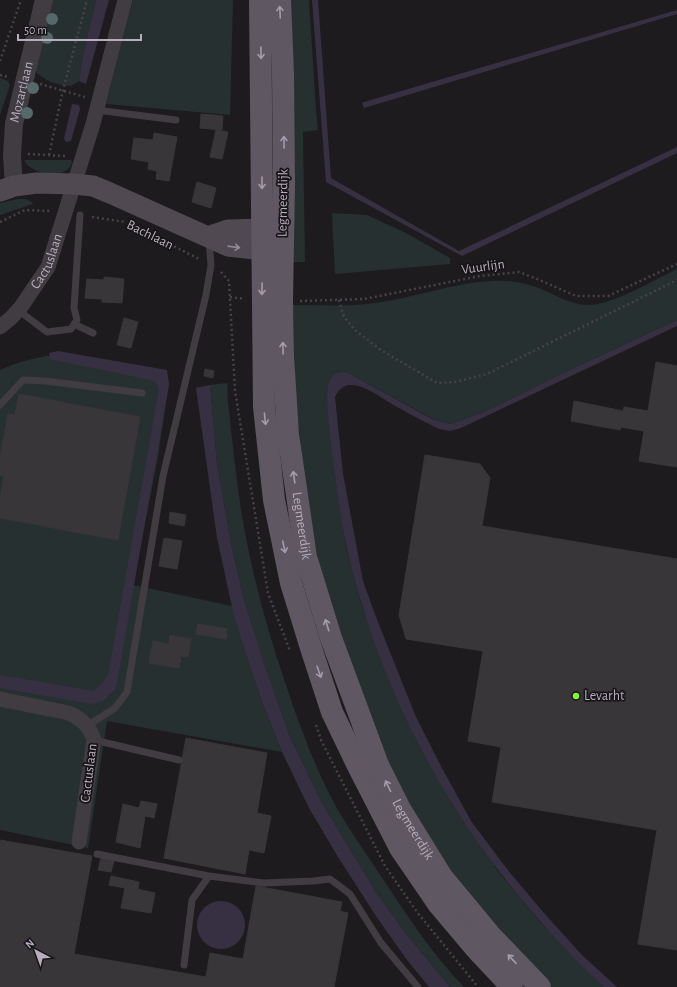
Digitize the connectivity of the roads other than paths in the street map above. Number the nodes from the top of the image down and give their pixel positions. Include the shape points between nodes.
1 (44, 0) edge
2 (125, 0) edge
3 (260, 0) edge
4 (280, 0) edge
5 (98, 105) junction
6 (176, 120) dead end
7 (74, 184) junction
8 (7, 189) edge
9 (73, 214) junction
10 (262, 229) junction
11 (283, 237) junction
12 (208, 238) junction
13 (262, 250) junction
14 (18, 310) junction
15 (74, 324) junction
16 (0, 327) edge
17 (93, 333) dead end
18 (142, 393) dead end
19 (0, 405) edge
20 (0, 699) edge
21 (87, 726) junction
22 (94, 740) junction
23 (179, 760) dead end
24 (79, 842) dead end
25 (97, 854) dead end
26 (209, 876) junction
27 (184, 965) dead end
28 (418, 987) edge
29 (512, 987) edge
30 (540, 987) edge

1 - 8 street, Mozartlaan via 14,124
2 - 5 street
3 -> 10 main road, Legmeerdijk
11 -> 4 main road, Legmeerdijk via 283,74
5 - 6 lane
5 - 7 street
7 - 8 main road, Bachlaan via 37,183
7 - 9 street, Cactuslaan
7 - 12 main road, Bachlaan via 92,186 110,193
9 - 14 street, Cactuslaan via 48,267
9 - 15 lane via 74,308 77,320
10 - 11 main road
10 - 12 main road via 228,230
10 - 13 main road, Legmeerdijk
11 - 13 main road
30 -> 11 main road, Legmeerdijk via 491,936 442,877 400,808 375,757 331,638 306,557 288,434 283,356
12 -> 13 main road, Bachlaan via 228,246
12 - 21 lane via 211,265 206,295 164,476 127,692 115,708
13 -> 29 main road, Legmeerdijk via 264,407 274,500 291,583 332,712 400,848 439,905
14 - 15 lane via 47,332 72,329
14 - 16 street, Cactuslaan
15 - 17 lane
18 - 19 lane via 23,380
20 - 21 street, Cactuslaan via 69,713
21 - 22 street, Cactuslaan
22 - 23 lane
22 - 24 street, Cactuslaan
25 - 26 lane
26 - 27 lane via 192,900
26 - 28 lane via 264,883 330,879 350,894 381,943

